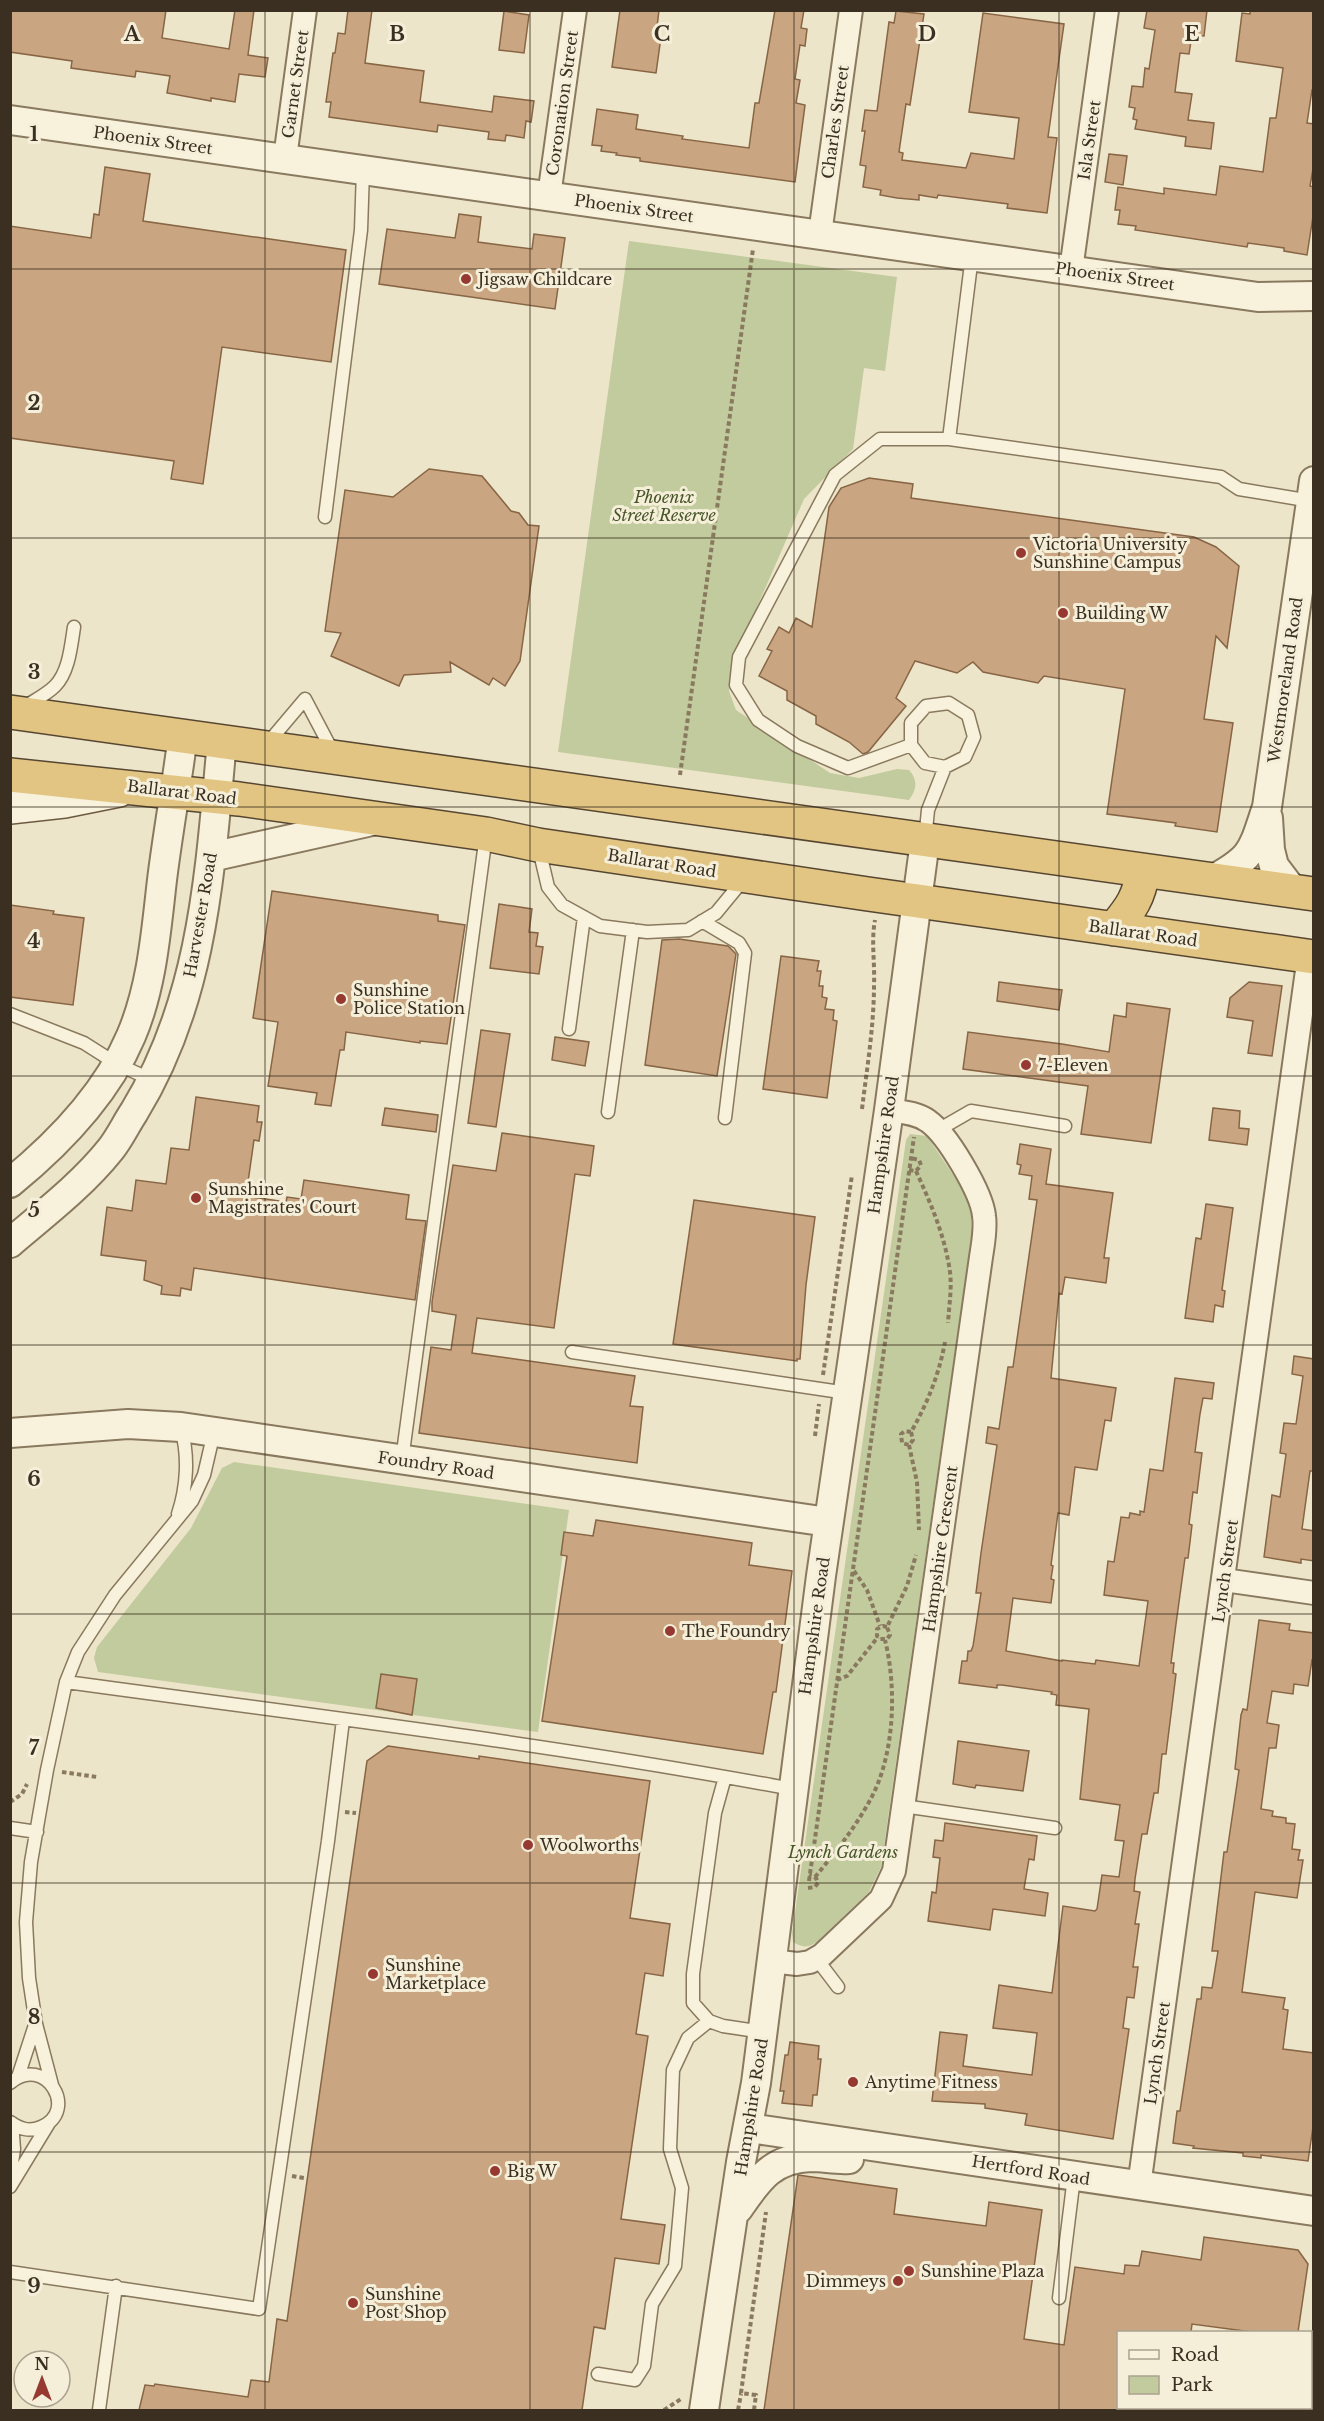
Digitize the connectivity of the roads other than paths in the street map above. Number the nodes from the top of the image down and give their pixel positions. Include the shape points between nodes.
1 (305, 10) edge
2 (575, 10) edge
3 (851, 10) edge
4 (1107, 10) edge
5 (10, 120) edge
6 (285, 158) junction
7 (363, 169) junction
8 (549, 196) junction
9 (820, 234) junction
10 (972, 256) junction
11 (1071, 270) junction
12 (1314, 296) edge
13 (1258, 297) junction
14 (1314, 313) edge
15 (949, 439) junction
16 (1312, 491) edge
17 (325, 517) dead end
18 (74, 627) dead end
19 (14, 712) edge
20 (183, 735) junction
21 (222, 741) junction
22 (911, 745) junction
23 (264, 747) junction
24 (335, 756) junction
25 (945, 767) junction
26 (10, 775) edge
27 (139, 787) junction
28 (175, 791) junction
29 (217, 797) junction
30 (25, 805) edge
31 (1267, 807) junction
32 (380, 819) junction
33 (10, 822) edge
34 (486, 834) junction
35 (925, 841) junction
36 (538, 845) junction
37 (211, 857) junction
38 (1143, 871) junction
39 (747, 876) junction
40 (1212, 880) junction
41 (1303, 893) edge
42 (918, 901) junction
43 (584, 917) junction
44 (702, 921) junction
45 (1114, 929) junction
46 (633, 930) junction
47 (1311, 956) edge
48 (10, 1014) edge
49 (569, 1029) dead end
50 (117, 1064) junction
51 (153, 1081) junction
52 (608, 1112) dead end
53 (875, 1112) junction
54 (725, 1118) dead end
55 (1065, 1126) dead end
56 (938, 1130) junction
57 (10, 1183) edge
58 (10, 1243) edge
59 (572, 1352) dead end
60 (834, 1392) junction
61 (181, 1427) junction
62 (43, 1430) junction
63 (213, 1432) junction
64 (10, 1433) edge
65 (10, 1443) edge
66 (402, 1460) junction
67 (176, 1521) junction
68 (828, 1522) junction
69 (1224, 1580) junction
70 (1314, 1593) edge
71 (66, 1682) junction
72 (343, 1720) junction
73 (725, 1777) junction
74 (792, 1789) junction
75 (903, 1806) junction
76 (10, 1828) edge
77 (1055, 1828) dead end
78 (36, 1832) junction
79 (816, 1958) junction
80 (771, 1961) junction
81 (838, 1987) dead end
82 (709, 2021) junction
83 (36, 2024) junction
84 (763, 2032) junction
85 (13, 2081) edge
86 (52, 2085) junction
87 (11, 2122) edge
88 (50, 2122) junction
89 (749, 2128) junction
90 (917, 2151) junction
91 (10, 2176) edge
92 (1074, 2177) junction
93 (1138, 2186) junction
94 (10, 2187) edge
95 (1314, 2211) edge
96 (733, 2217) junction
97 (10, 2272) edge
98 (116, 2286) junction
99 (1059, 2298) dead end
100 (598, 2374) dead end
101 (99, 2410) edge
102 (705, 2410) edge

1 - 6 street, Garnet Street
2 - 8 street, Coronation Street
3 - 9 street, Charles Street
4 - 11 street, Isla Street
5 - 6 street, Phoenix Street
6 - 7 street, Phoenix Street
7 - 8 street, Phoenix Street
7 - 17 lane via 361,230
8 - 9 street, Phoenix Street
9 - 10 street, Phoenix Street
10 - 11 street, Phoenix Street
10 - 15 lane
11 - 13 street, Phoenix Street
12 - 13 street, Phoenix Street
13 - 14 street, Phoenix Street
15 - 16 lane via 1221,477 1239,489
15 - 22 lane via 880,439 835,475 739,657 736,686 758,720 797,746 848,768
16 - 31 street, Westmoreland Road
18 - 19 lane via 61,679
19 - 20 highway
20 - 21 highway
20 - 28 street
21 - 23 highway
21 - 29 street, Harvester Road
22 - 25 lane via 925,763
22 - 25 lane via 911,723 926,706 949,703 968,716 974,737 965,757
23 - 24 highway
23 - 24 lane via 305,699
24 - 35 highway
25 - 35 lane via 928,810
26 - 27 highway, Ballarat Road
27 - 28 highway, Ballarat Road
27 - 30 main road
28 - 29 highway, Ballarat Road
28 - 50 street via 145,995
29 - 32 highway, Ballarat Road
29 - 37 street, Harvester Road
30 - 33 lane
31 - 40 street, Westmoreland Road via 1249,854 1239,865
31 - 41 street, Westmoreland Road via 1274,866
32 - 34 highway, Ballarat Road
32 - 37 street
34 - 36 highway, Ballarat Road
34 - 66 lane
35 - 38 highway
35 - 42 street, Hampshire Road
36 - 39 highway, Ballarat Road
36 - 43 lane via 548,887 562,905
37 - 51 street, Harvester Road via 194,968
38 - 40 highway
38 - 45 highway via 1135,902
39 - 42 highway, Ballarat Road
39 - 44 lane via 716,913
40 - 41 highway
42 - 45 highway, Ballarat Road
42 - 53 street, Hampshire Road
43 - 46 lane via 600,926
43 - 49 lane
44 - 46 lane via 688,930
44 - 54 lane via 739,943 745,953
45 - 47 highway, Ballarat Road
46 - 52 lane
47 - 69 street, Lynch Street
48 - 50 lane via 84,1043
50 - 51 lane
50 - 57 street via 67,1131
51 - 58 street, Harvester Road via 110,1150
53 - 56 street, Hampshire Crescent via 918,1115
53 - 60 street, Hampshire Road
55 - 56 lane via 971,1111
56 - 75 street, Hampshire Crescent via 974,1185 983,1206 984,1227
59 - 60 lane
60 - 68 street, Hampshire Road
61 - 62 street, Foundry Road via 128,1424
61 - 63 street, Foundry Road
61 - 67 lane via 186,1478
62 - 64 street, Foundry Road
62 - 65 street, Foundry Road
63 - 66 street, Foundry Road
63 - 67 lane via 200,1486
66 - 68 street, Foundry Road
67 - 71 lane via 115,1595 78,1652
68 - 74 street, Hampshire Road
69 - 70 street
69 - 93 street, Lynch Street
71 - 72 lane
71 - 78 lane
72 - 73 lane
72 - 98 lane via 259,2309
73 - 74 lane
73 - 82 lane via 715,1813 693,1974 693,2003
74 - 80 street, Hampshire Road
75 - 77 lane
75 - 79 street, Hampshire Crescent via 894,1871 881,1899
76 - 78 lane
78 - 83 lane via 26,1922
79 - 80 street via 797,1964
79 - 81 lane
80 - 84 street, Hampshire Road
82 - 84 lane
82 - 100 lane via 688,2038 674,2070 670,2148 682,2188 675,2266 652,2304 644,2366 634,2380
83 - 85 lane
83 - 86 lane
84 - 89 street, Hampshire Road
85 - 86 lane via 36,2075
86 - 88 lane via 58,2107
87 - 88 lane via 27,2130
87 - 91 lane via 14,2148
88 - 94 lane
89 - 90 street, Hertford Road
89 - 96 street, Hampshire Road
90 - 92 street, Hertford Road
90 - 96 street via 845,2160 787,2159 758,2180
92 - 93 street, Hertford Road
92 - 99 lane
93 - 95 street, Hertford Road
96 - 102 street, Hampshire Road
97 - 98 lane
98 - 101 lane

